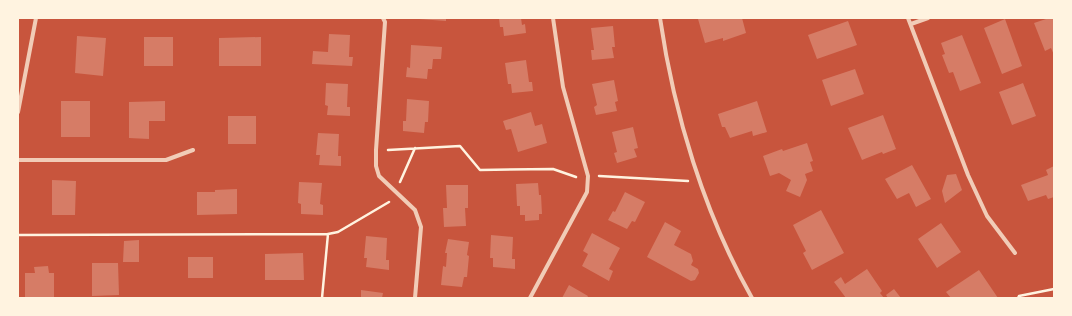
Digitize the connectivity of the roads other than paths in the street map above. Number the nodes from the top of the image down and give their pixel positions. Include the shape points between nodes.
1 (36, 18) edge
2 (383, 18) edge
3 (553, 18) edge
4 (660, 18) edge
5 (908, 18) edge
6 (928, 18) edge
7 (910, 24) junction
8 (18, 112) edge
9 (193, 150) dead end
10 (18, 160) edge
11 (1015, 253) dead end
12 (750, 297) edge
13 (415, 298) edge
14 (530, 298) edge

1 - 8 street
2 - 13 street via 385,22 376,166 379,176 415,210 420,227
3 - 14 street via 563,87 588,176 587,192
4 - 12 street via 673,91 699,179 730,256
5 - 7 street
6 - 7 street
7 - 11 street via 971,182 987,216
9 - 10 street via 166,160

